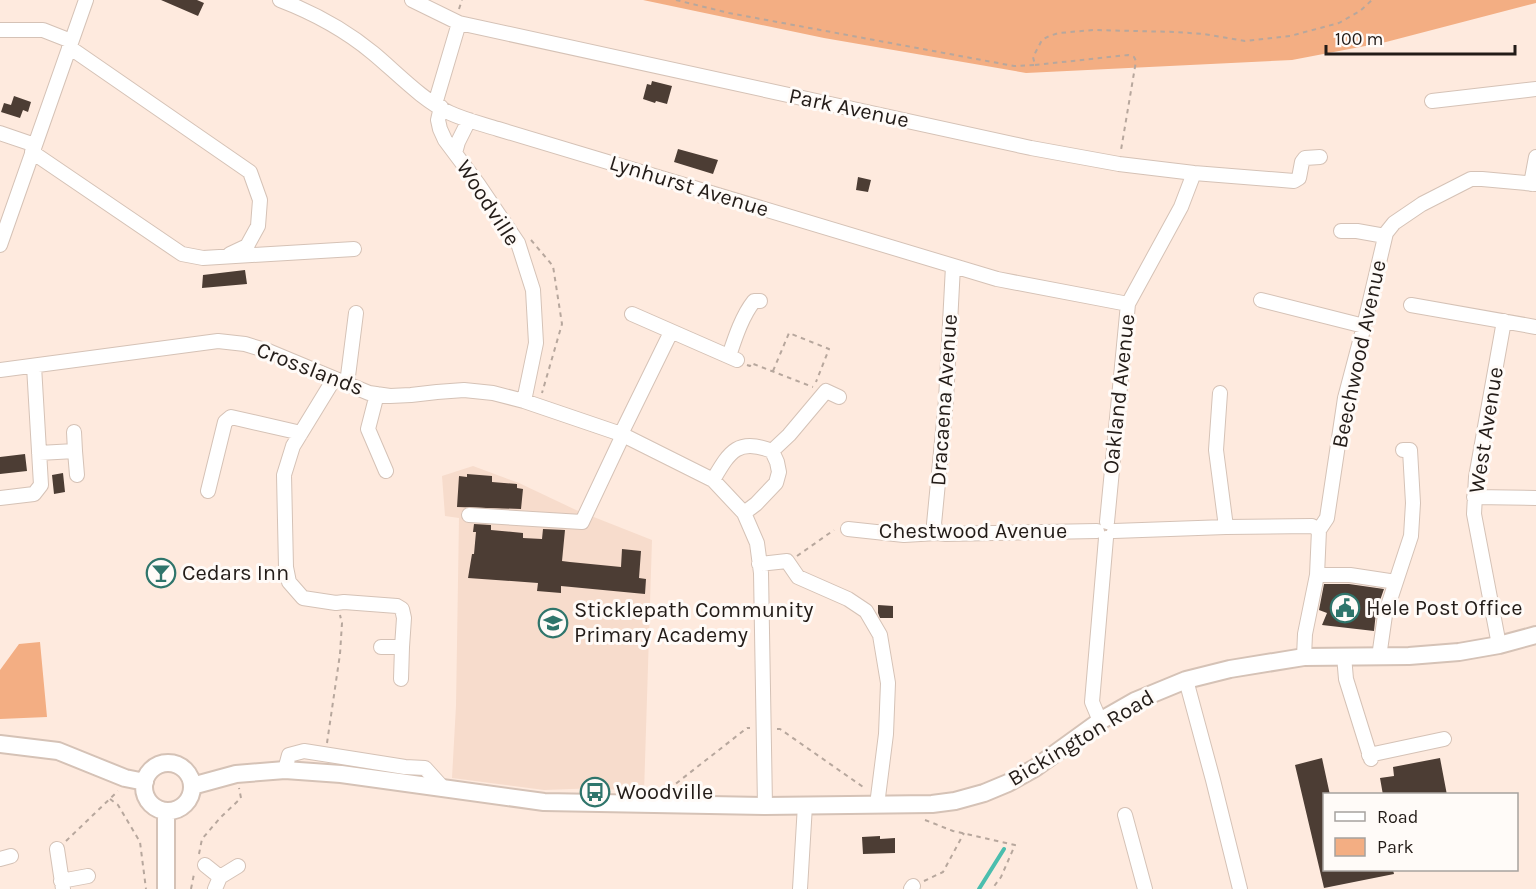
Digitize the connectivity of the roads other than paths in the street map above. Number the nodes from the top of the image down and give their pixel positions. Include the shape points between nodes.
1 (86, 0) edge
2 (280, 0) edge
3 (412, 0) edge
4 (459, 23) junction
5 (0, 30) edge
6 (70, 44) junction
7 (1536, 89) edge
8 (1432, 100) dead end
9 (438, 106) junction
10 (469, 120) junction
11 (0, 133) edge
12 (34, 149) junction
13 (455, 153) junction
14 (1320, 157) dead end
15 (1536, 157) edge
16 (1194, 173) junction
17 (1533, 184) edge
18 (1341, 231) dead end
19 (1385, 236) junction
20 (0, 245) edge
21 (354, 249) dead end
22 (222, 257) junction
23 (953, 266) junction
24 (1261, 300) dead end
25 (760, 301) dead end
26 (1128, 304) junction
27 (1411, 305) dead end
28 (356, 313) dead end
29 (632, 314) dead end
30 (1504, 321) junction
31 (1364, 326) junction
32 (1536, 327) edge
33 (671, 332) junction
34 (34, 366) junction
35 (0, 370) edge
36 (334, 379) junction
37 (347, 384) junction
38 (1220, 393) dead end
39 (377, 394) junction
40 (839, 397) dead end
41 (524, 401) junction
42 (74, 432) dead end
43 (301, 433) junction
44 (622, 434) junction
45 (1403, 450) dead end
46 (772, 451) junction
47 (75, 452) junction
48 (39, 453) junction
49 (386, 471) dead end
50 (77, 475) dead end
51 (712, 480) junction
52 (208, 490) dead end
53 (1474, 497) junction
54 (0, 498) edge
55 (1536, 498) edge
56 (744, 513) junction
57 (469, 515) dead end
58 (1226, 527) junction
59 (848, 529) road end
60 (1319, 530) junction
61 (1106, 531) junction
62 (937, 533) junction
63 (759, 564) junction
64 (1317, 574) junction
65 (1396, 582) junction
66 (1536, 635) edge
67 (1500, 645) junction
68 (381, 647) dead end
69 (402, 647) junction
70 (1344, 656) junction
71 (1304, 657) junction
72 (1379, 657) junction
73 (401, 679) dead end
74 (1186, 680) junction
75 (1100, 721) junction
76 (1444, 739) dead end
77 (0, 744) edge
78 (285, 770) junction
79 (144, 782) junction
80 (192, 786) junction
81 (444, 789) junction
82 (806, 805) junction
83 (877, 805) junction
84 (765, 806) junction
85 (166, 811) junction
86 (1114, 833) dead end
87 (57, 849) road end
88 (199, 864) road end
89 (238, 866) dead end
90 (88, 876) dead end
91 (217, 883) edge
92 (62, 885) edge
93 (166, 889) edge
94 (800, 889) edge
95 (1145, 889) edge
96 (1240, 889) edge

1 - 6 street
2 - 9 street, Lynhurst Avenue via 333,24
3 - 4 street, Park Avenue
4 - 9 street
4 - 16 street, Park Avenue via 1031,148
5 - 6 street via 43,30
6 - 12 street
6 - 22 street via 250,172 260,200 258,226 247,246
7 - 8 street
9 - 10 street, Lynhurst Avenue
9 - 13 street, Woodville via 440,129
10 - 13 street, Woodville
10 - 23 street, Lynhurst Avenue
11 - 12 street
12 - 20 street
12 - 22 street via 182,254
13 - 41 street, Woodville via 518,243 533,290 536,343
14 - 16 street, Park Avenue via 1305,158 1299,178 1294,181
15 - 17 street
16 - 26 street, Oakland Avenue via 1181,207
17 - 19 street, Beechwood Avenue via 1471,179 1422,204 1395,223
18 - 19 street
19 - 31 street, Beechwood Avenue
21 - 22 street
23 - 26 street, Lynhurst Avenue via 997,279
23 - 62 street, Dracaena Avenue via 934,524
24 - 31 street
25 - 33 street via 749,307 737,333 733,358
26 - 61 street, Oakland Avenue
27 - 30 street
28 - 37 street
29 - 33 street
30 - 32 street
30 - 53 street, West Avenue
31 - 60 street, Beechwood Avenue via 1345,398 1328,518
33 - 44 street
34 - 35 street, Crosslands
34 - 36 street, Crosslands via 218,341 268,351
34 - 48 street
36 - 37 street, Crosslands
36 - 43 street
37 - 39 street, Crosslands
38 - 58 street via 1216,450
39 - 41 street, Crosslands via 464,390
39 - 49 street via 368,429
40 - 46 street via 819,391 789,435
41 - 44 street
42 - 47 street
43 - 52 street via 231,417 225,422
43 - 69 street via 284,475 286,567 290,582 303,598 397,606 404,618
44 - 51 street
44 - 57 street via 582,522
45 - 65 street via 1410,450 1413,521
46 - 51 street via 748,444 735,450
46 - 56 street via 779,472 776,483
47 - 48 street
47 - 50 street
48 - 54 street via 41,485 34,494
51 - 56 street
53 - 55 street
53 - 67 street, West Avenue
56 - 63 street via 757,543
58 - 60 street, Chestwood Avenue via 1312,526
58 - 61 street, Chestwood Avenue
59 - 62 street, Chestwood Avenue via 904,535
60 - 64 street
61 - 62 street, Chestwood Avenue
61 - 75 street, Oakland Avenue via 1092,702
63 - 83 street via 787,561 798,577 866,611 880,635 888,683
63 - 84 street
64 - 65 street
64 - 71 street
65 - 72 street via 1385,615
66 - 67 main road, Bickington Road
67 - 72 main road, Bickington Road
68 - 69 street
69 - 73 street
70 - 71 main road, Bickington Road
70 - 72 main road, Bickington Road
70 - 76 street via 1346,678 1370,757
71 - 74 main road, Bickington Road
74 - 75 main road, Bickington Road
74 - 96 street
75 - 83 main road, Bickington Road via 1035,768 984,793 955,801
77 - 79 main road via 58,751
78 - 80 main road, Bickington Road via 236,774
78 - 81 main road, Bickington Road
78 - 81 street via 289,755 304,751 425,768
79 - 80 main road via 154,767 166,763 183,768
79 - 85 main road via 150,804
80 - 85 main road via 192,794 184,805
81 - 84 main road, Bickington Road via 544,802
82 - 83 main road, Bickington Road
82 - 84 main road, Bickington Road
82 - 94 street
85 - 93 main road
86 - 95 street via 1126,822
87 - 92 street
88 - 91 street
89 - 91 street
90 - 92 street

